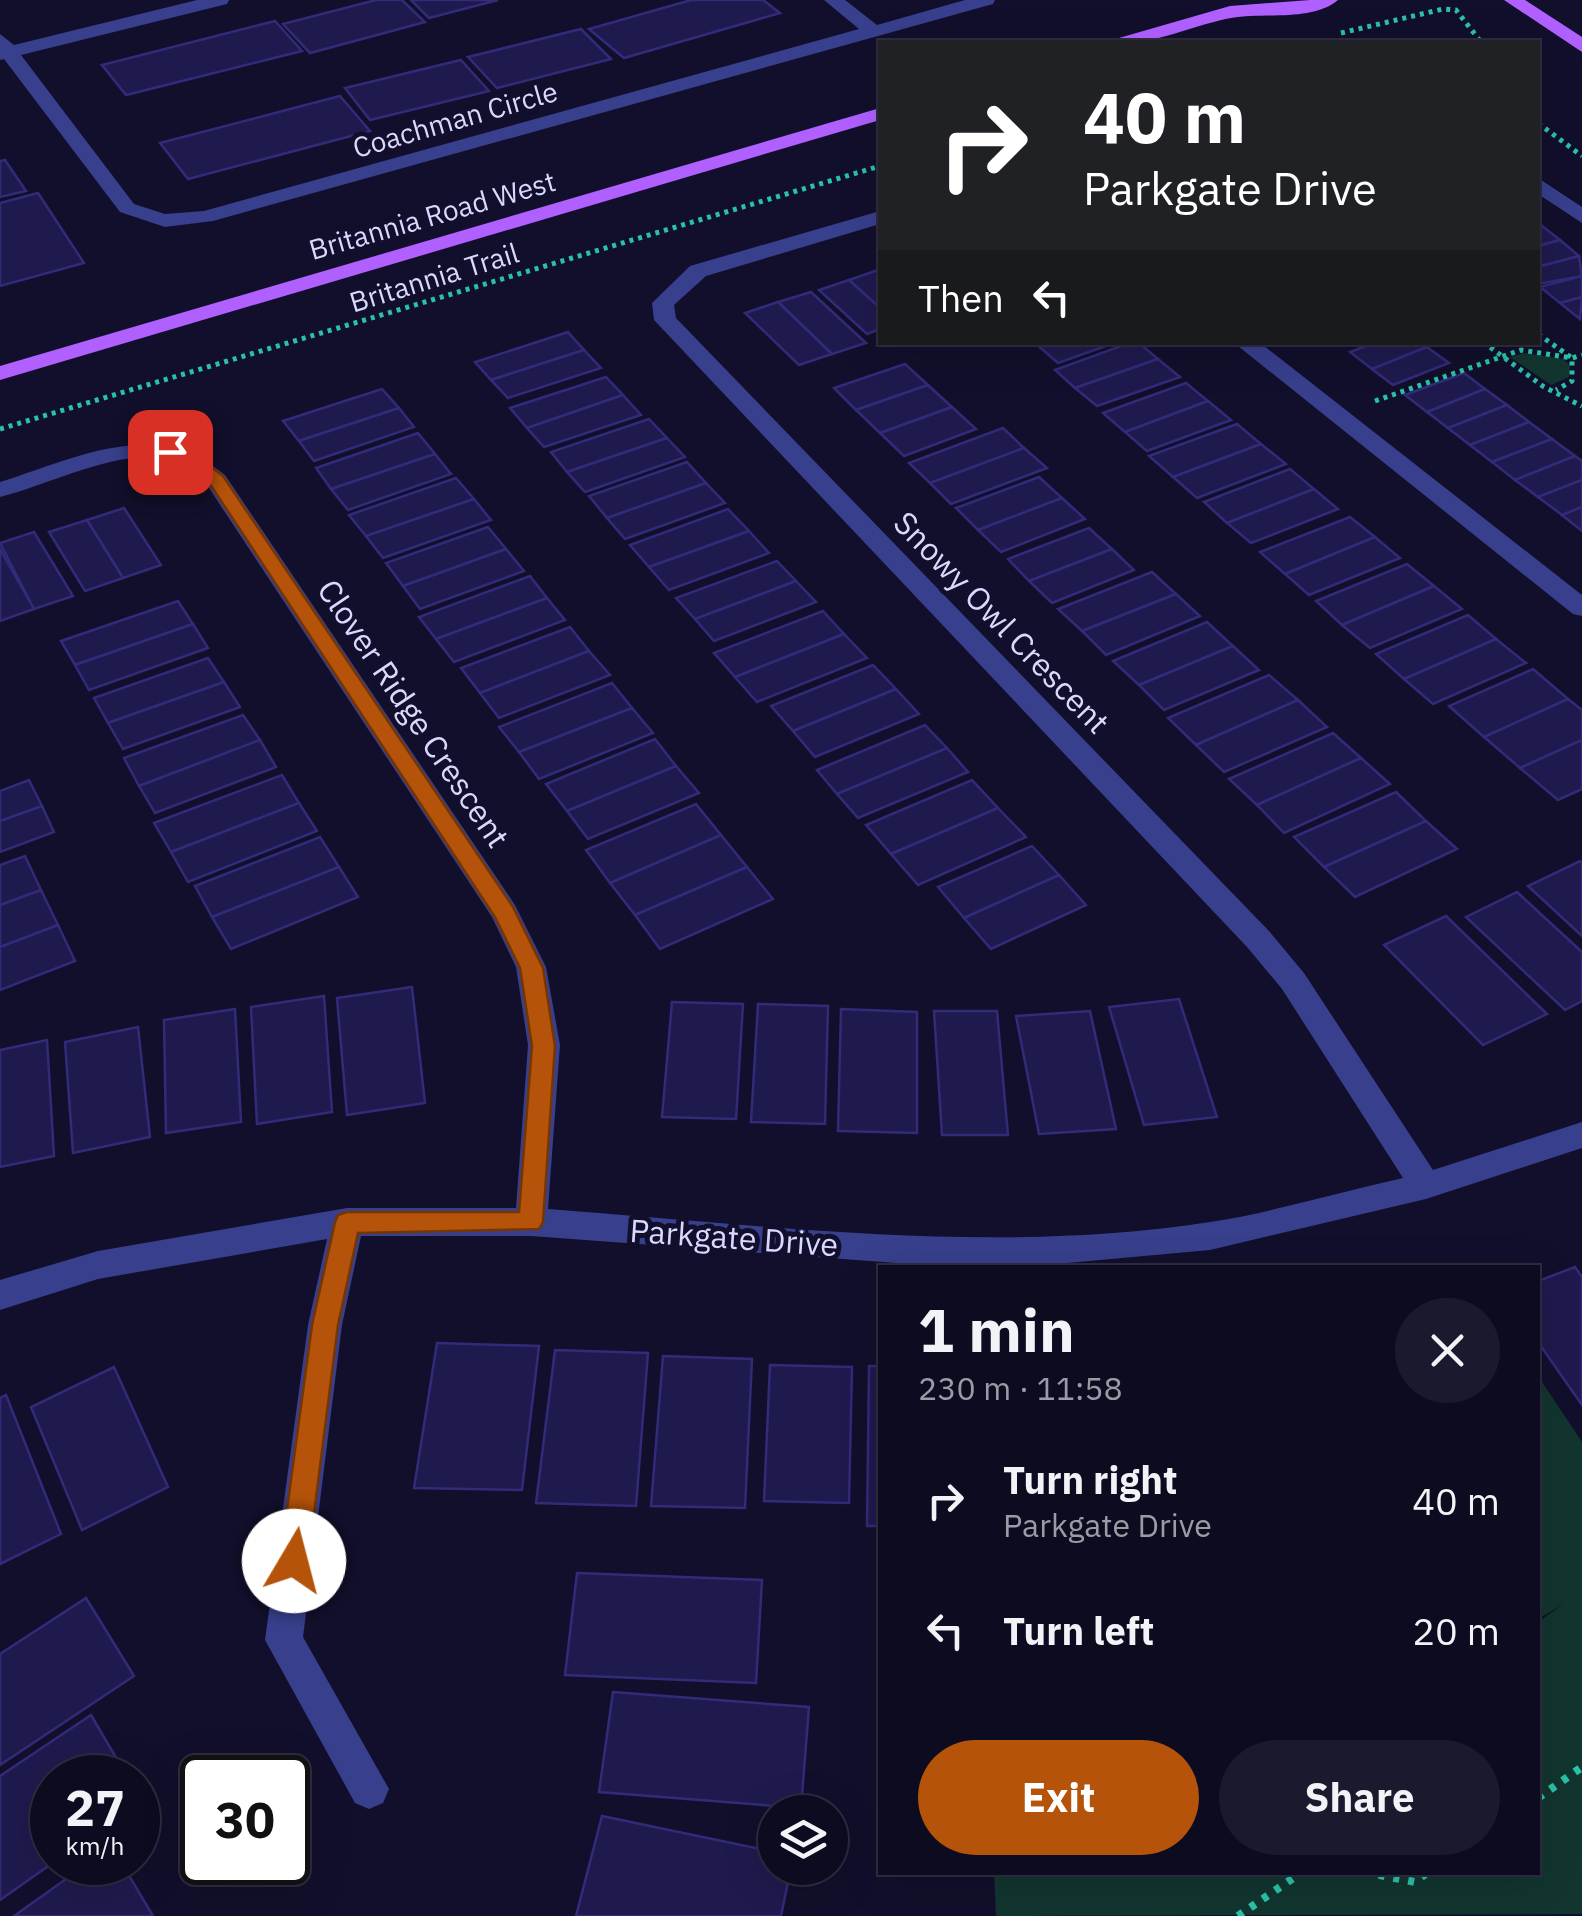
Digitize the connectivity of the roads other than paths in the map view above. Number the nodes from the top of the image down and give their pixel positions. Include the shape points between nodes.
1 (220, 0) edge
2 (833, 0) edge
3 (986, 0) edge
4 (1250, 0) edge
5 (1329, 0) edge
6 (1513, 0) edge
7 (1230, 12) junction
8 (873, 31) junction
9 (1133, 40) edge
10 (1582, 46) edge
11 (4, 48) edge
12 (878, 115) edge
13 (1548, 202) edge
14 (1582, 217) edge
15 (878, 218) edge
16 (1248, 345) edge
17 (0, 373) edge
18 (0, 490) edge
19 (1578, 601) edge
20 (1582, 1135) edge
21 (1426, 1186) junction
22 (347, 1222) junction
23 (530, 1222) junction
24 (0, 1295) edge
25 (369, 1790) dead end

1 - 11 street, Coachman Circle
2 - 8 street
3 - 8 street, Coachman Circle
4 - 7 main road
5 - 7 main road
6 - 10 main road
7 - 9 main road
8 - 11 street, Coachman Circle via 175,222 127,208
12 - 17 main road, Britannia Road West
13 - 14 street
15 - 21 street, Snowy Owl Crescent via 698,272 662,303 666,320 1258,939 1293,981
16 - 19 street
18 - 23 street, Clover Ridge Crescent via 129,454 170,452 216,480 505,913 532,968 544,1046
20 - 21 street, Parkgate Drive
21 - 23 street, Parkgate Drive via 1210,1236 1067,1250 910,1250
22 - 23 street, Parkgate Drive
22 - 24 street, Parkgate Drive via 98,1265
22 - 25 street via 325,1325 284,1640

